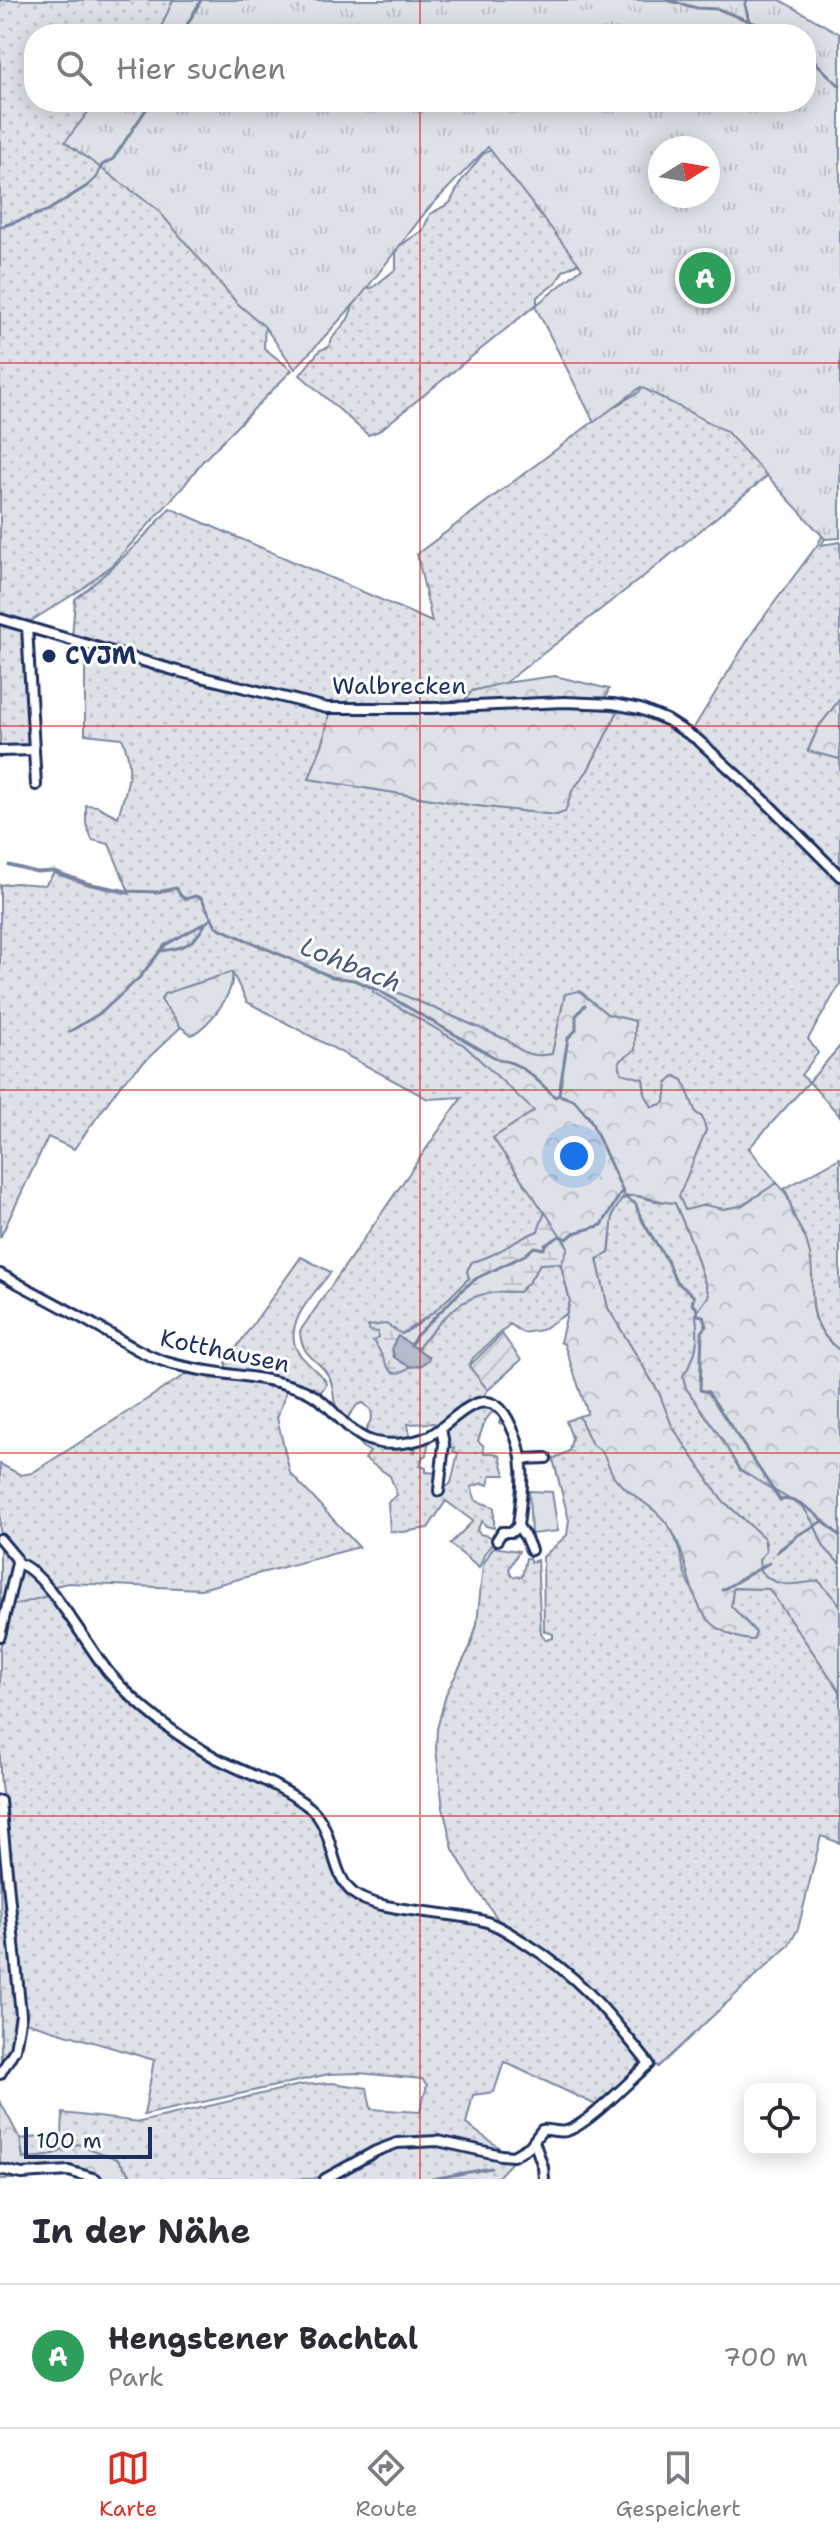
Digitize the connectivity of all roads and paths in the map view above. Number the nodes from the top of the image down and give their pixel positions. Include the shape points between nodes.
1 (0, 619) edge
2 (27, 627) junction
3 (34, 750) junction
4 (0, 751) edge
5 (36, 785) dead end
6 (840, 876) edge
7 (0, 1274) edge
8 (441, 1429) junction
9 (546, 1458) dead end
10 (523, 1459) junction
11 (439, 1491) dead end
12 (518, 1526) junction
13 (0, 1539) edge
14 (497, 1540) dead end
15 (531, 1550) dead end
16 (17, 1563) junction
17 (0, 1636) edge
18 (0, 1801) edge
19 (0, 2074) edge
20 (534, 2141) junction
21 (0, 2169) edge
22 (96, 2179) edge
23 (325, 2179) edge
24 (544, 2179) edge

1 - 2 street, Walbrecken
2 - 3 street
2 - 6 street, Walbrecken via 327,708 564,702 640,709 698,740
3 - 4 street
3 - 5 street
7 - 8 street, Kotthausen via 158,1360 304,1390 369,1440 406,1442
8 - 10 street, Kotthausen via 473,1406 491,1403 507,1418
8 - 11 street
9 - 10 street
10 - 12 street, Kotthausen
12 - 14 street
12 - 15 street
13 - 16 street
16 - 17 street
16 - 20 street via 31,1569 110,1674 138,1701 193,1744 315,1812 353,1893 369,1902 497,1926 545,1956 598,2001 649,2064 578,2126 561,2133 543,2130
18 - 19 street via 21,2015 15,2049
20 - 23 street via 510,2156 438,2141 397,2143
20 - 24 street
21 - 22 street via 27,2175 69,2171

